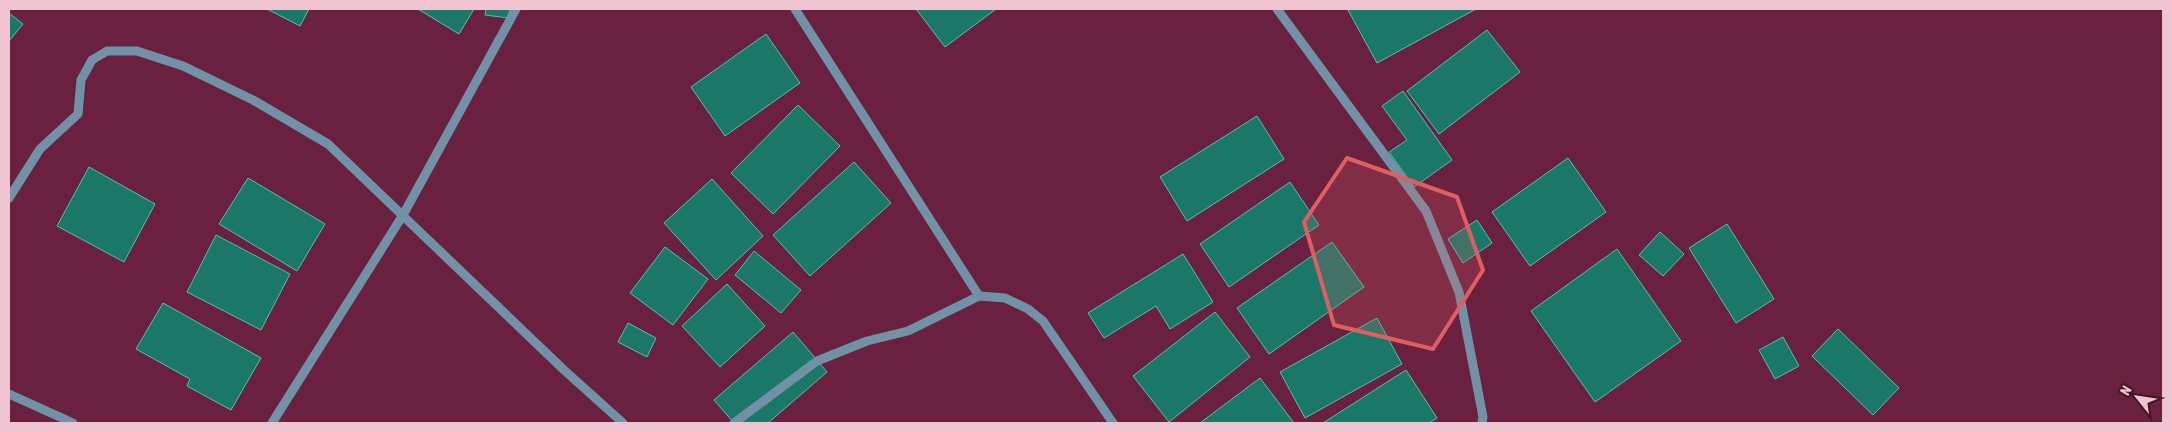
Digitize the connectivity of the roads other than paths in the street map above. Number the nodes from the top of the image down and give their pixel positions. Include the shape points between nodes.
1 (516, 9) edge
2 (795, 9) edge
3 (1278, 9) edge
4 (9, 198) edge
5 (403, 215) junction
6 (979, 296) junction
7 (9, 394) edge
8 (73, 423) edge
9 (272, 423) edge
10 (624, 423) edge
11 (734, 423) edge
12 (1113, 423) edge
13 (1482, 423) edge

1 - 5 street
2 - 6 street
3 - 13 street via 1426,211 1459,292
4 - 5 street via 40,149 78,114 81,80 92,60 107,51 137,51 183,66 253,100 328,144
5 - 9 street
5 - 10 street via 564,370
6 - 11 street via 908,331 867,341 817,361
6 - 12 street via 1005,298 1043,321
7 - 8 street

